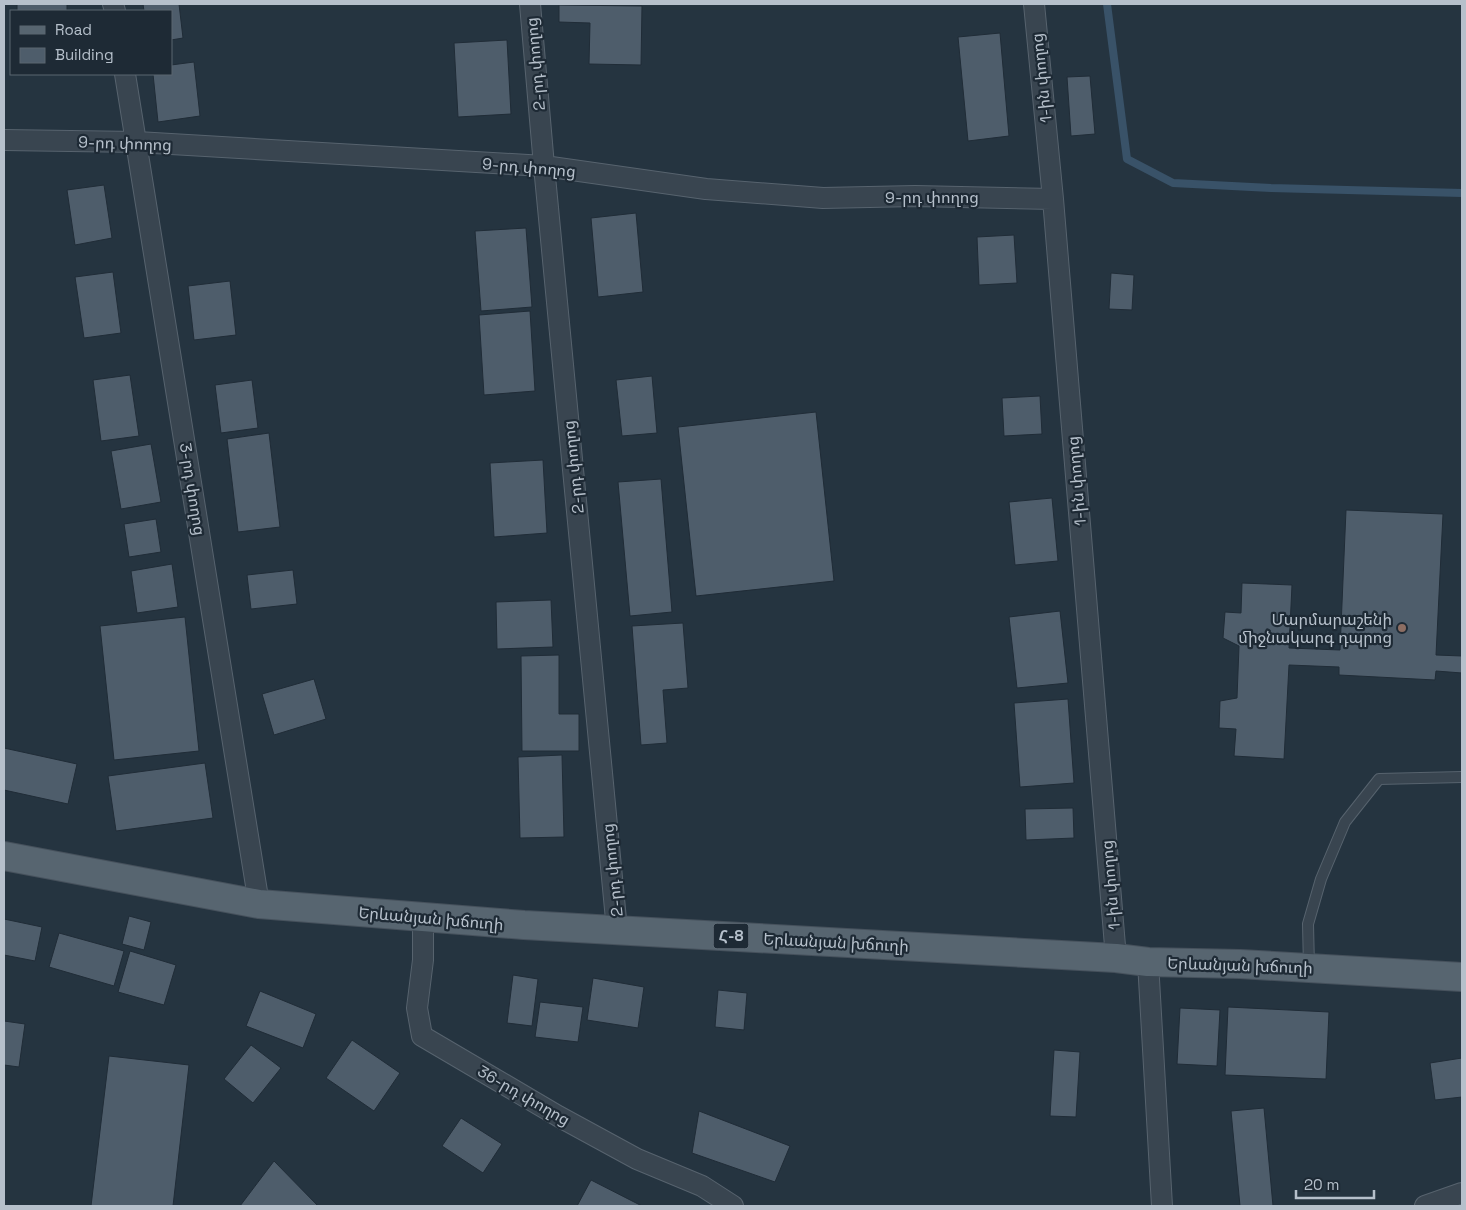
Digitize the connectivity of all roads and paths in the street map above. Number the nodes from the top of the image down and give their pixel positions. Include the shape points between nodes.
1 (530, 4) edge
2 (1034, 4) edge
3 (125, 75) edge
4 (4, 140) edge
5 (137, 142) junction
6 (544, 166) junction
7 (1053, 199) junction
8 (1462, 778) edge
9 (4, 856) edge
10 (259, 904) junction
11 (423, 917) junction
12 (618, 930) junction
13 (1116, 958) junction
14 (1148, 962) junction
15 (1309, 968) junction
16 (1462, 977) edge
17 (1462, 1193) edge
18 (734, 1206) edge
19 (1162, 1206) edge
20 (1425, 1206) edge

1 - 6 street, 2-րդ փողոց
2 - 7 street, 1-ին փողոց
3 - 5 street, 3-րդ փողոց
4 - 5 street, 9-րդ փողոց
5 - 6 street, 9-րդ փողոց
5 - 10 street, 3-րդ փողոց
6 - 7 street, 9-րդ փողոց via 706,189 823,198
6 - 12 street, 2-րդ փողոց
7 - 13 street, 1-ին փողոց
8 - 15 lane via 1379,779 1345,822 1321,879 1308,924
9 - 10 main road, Երևանյան խճուղի / Հ-8
10 - 11 main road, Երևանյան խճուղի / Հ-8
11 - 12 main road, Երևանյան խճուղի / Հ-8
11 - 18 street, 36-րդ փողոց via 418,1008 422,1036 628,1154 702,1186
12 - 13 main road, Երևանյան խճուղի / Հ-8
13 - 14 main road, Երևանյան խճուղի / Հ-8
14 - 15 main road, Երևանյան խճուղի / Հ-8
14 - 19 street
15 - 16 main road, Երևանյան խճուղի / Հ-8
17 - 20 street

